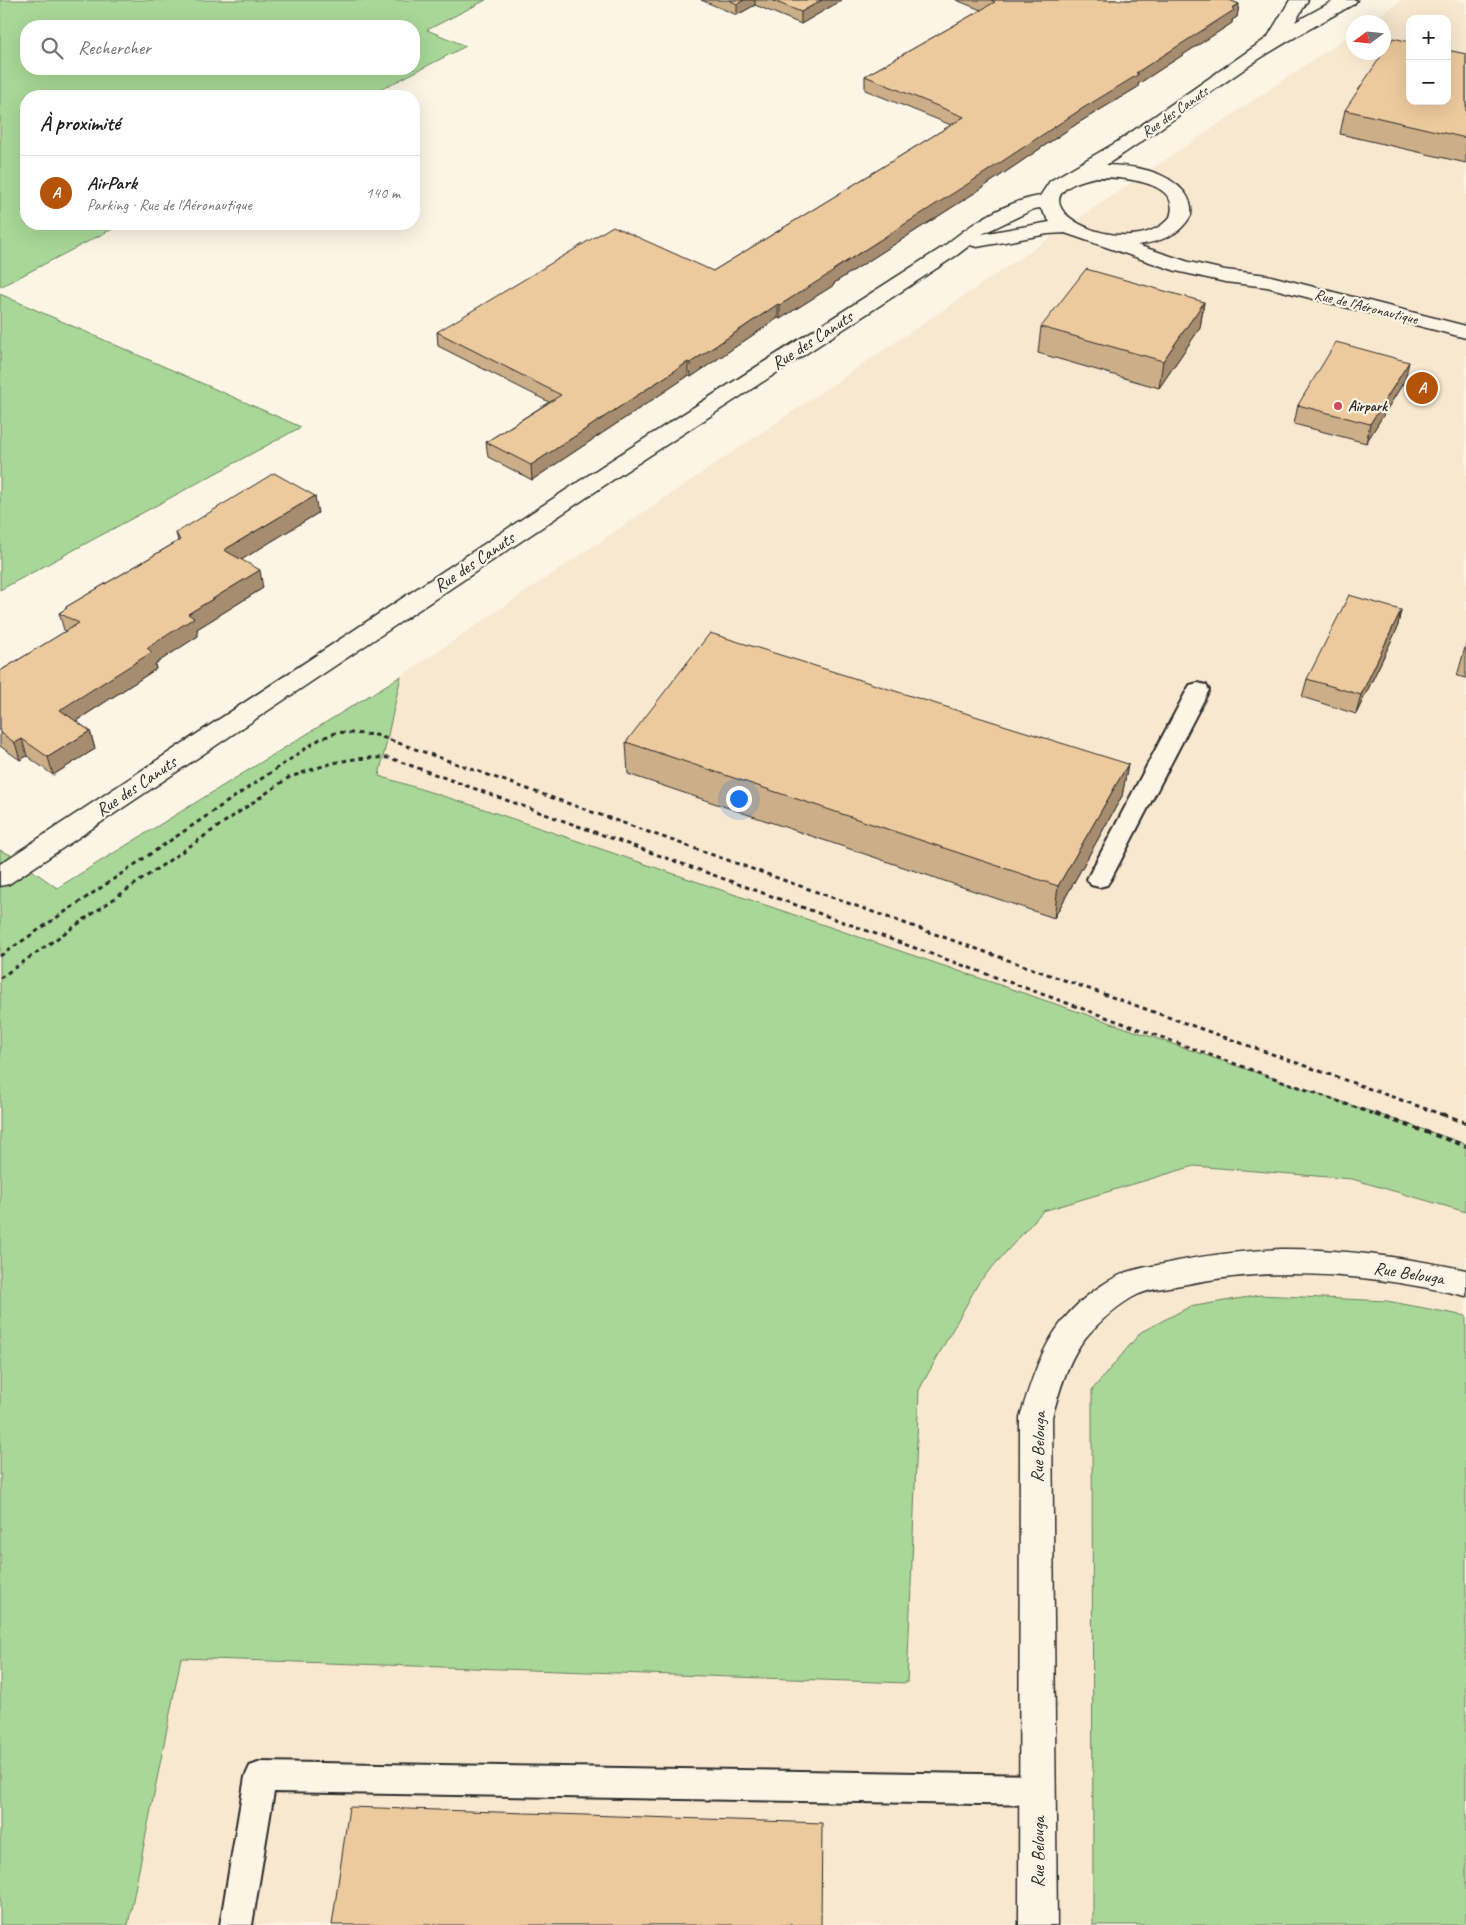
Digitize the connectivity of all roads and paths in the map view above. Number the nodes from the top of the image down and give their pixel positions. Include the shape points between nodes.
1 (1299, 0) edge
2 (1348, 0) edge
3 (1275, 40) junction
4 (1071, 177) junction
5 (1048, 201) junction
6 (1067, 227) junction
7 (1104, 239) junction
8 (1178, 242) junction
9 (950, 251) junction
10 (1267, 281) junction
11 (1466, 332) edge
12 (1198, 690) dead end
13 (0, 877) edge
14 (1099, 879) dead end
15 (0, 956) edge
16 (0, 978) edge
17 (1466, 1123) edge
18 (1466, 1146) edge
19 (1466, 1283) edge
20 (1038, 1790) junction
21 (236, 1925) edge
22 (1038, 1925) edge

1 - 3 street, Rue des Canuts
2 - 3 street, Rue des Canuts
3 - 4 street, Rue des Canuts via 1132,142
4 - 5 street via 1051,192
4 - 8 street via 1096,171 1121,171 1167,187 1182,204 1182,214 1177,223
5 - 6 street via 1056,219
5 - 9 street, Rue des Canuts via 1029,204 974,230
6 - 7 street
6 - 9 street, Rue des Canuts via 986,238
7 - 8 street
7 - 10 street, Rue de l'Aéronautique via 1142,256 1206,273
8 - 10 street, Rue de l'Aéronautique via 1213,262 1242,269
9 - 13 street, Rue des Canuts via 621,464
10 - 11 street, Rue de l'Aéronautique
12 - 14 lane
15 - 17 path via 320,739 338,732 376,735
16 - 18 path via 288,778 331,762 366,757 390,758 1314,1094
19 - 20 street, Rue Belouga via 1398,1269 1314,1260 1249,1261 1193,1269 1131,1284 1096,1308 1071,1333 1046,1383 1036,1417
20 - 21 lane via 260,1777
20 - 22 street, Rue Belouga

